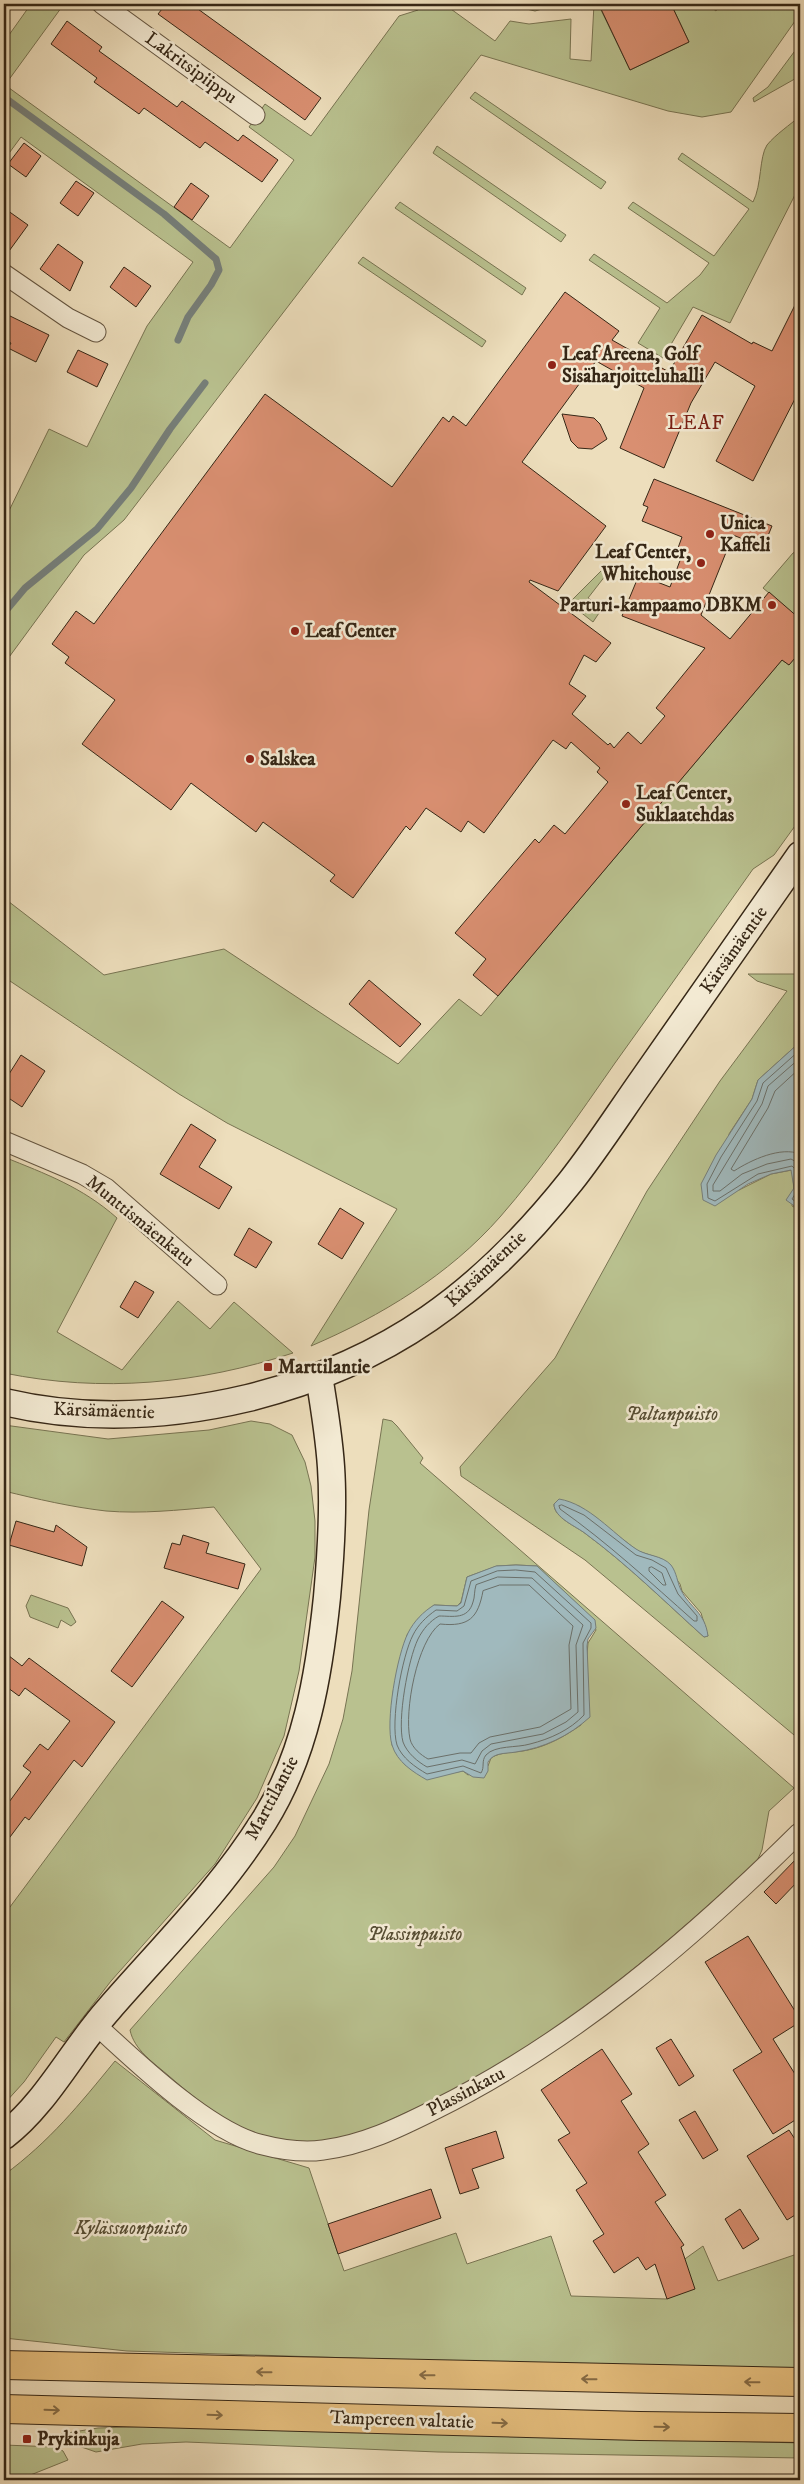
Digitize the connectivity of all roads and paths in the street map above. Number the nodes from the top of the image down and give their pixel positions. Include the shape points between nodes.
1 (102, 4) edge
2 (255, 115) dead end
3 (4, 274) edge
4 (96, 332) dead end
5 (800, 855) edge
6 (4, 1141) edge
7 (217, 1286) dead end
8 (319, 1376) junction
9 (4, 1402) edge
10 (799, 1833) edge
11 (95, 2024) junction
12 (4, 2136) edge
13 (4, 2366) edge
14 (800, 2382) edge
15 (4, 2409) edge
16 (800, 2428) edge

1 - 2 street, Lakritsipiippu
3 - 4 street via 68,318
5 - 8 street, Kärsämäentie via 572,1179 538,1221 507,1254 427,1321 385,1347
6 - 7 street, Munttismäenkatu via 66,1166 106,1188
8 - 9 street, Kärsämäentie via 278,1390 176,1412 108,1414 51,1410
8 - 11 street, Marttilantie via 331,1466 332,1539 317,1673 300,1745 265,1820 235,1863
10 - 11 street, Plassinkatu via 689,1936 552,2042 465,2095 364,2142 320,2151 258,2144 231,2132 189,2104
11 - 12 street, Marttilantie via 30,2111
14 -> 13 highway
15 -> 16 highway, Tampereen valtatie

